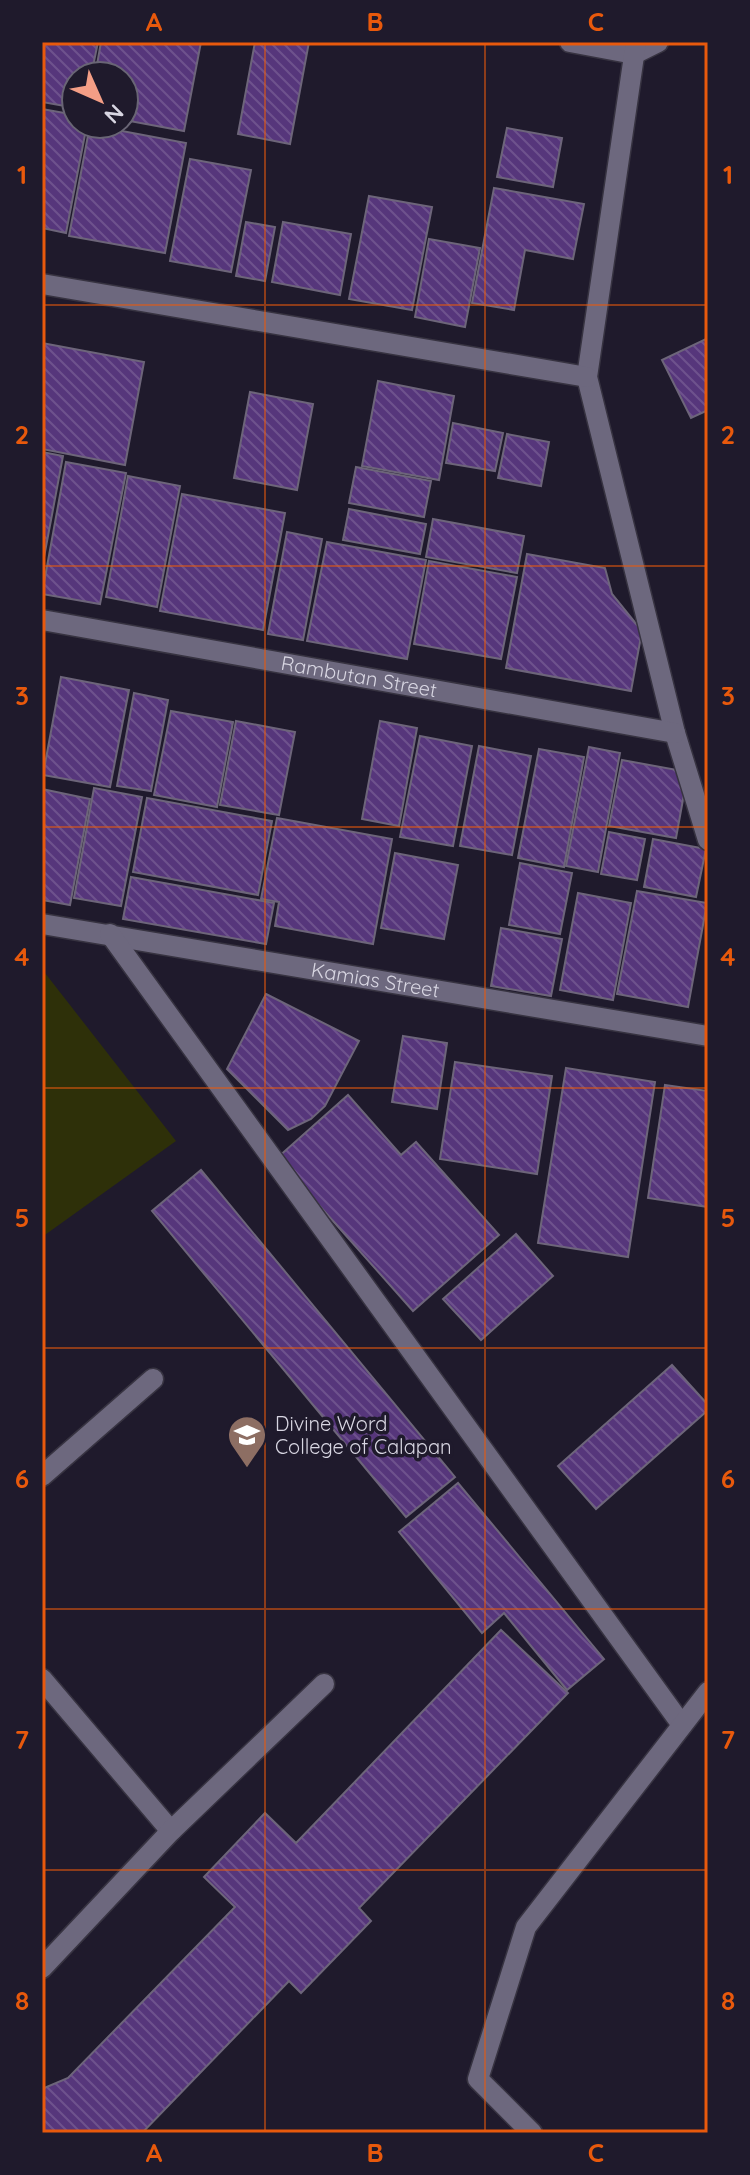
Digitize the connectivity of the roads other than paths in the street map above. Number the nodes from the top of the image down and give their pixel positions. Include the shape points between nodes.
1 (570, 42) edge
2 (658, 42) edge
3 (635, 48) edge
4 (42, 284) edge
5 (587, 377) junction
6 (42, 620) edge
7 (675, 733) junction
8 (708, 840) edge
9 (42, 924) edge
10 (110, 934) junction
11 (708, 1036) edge
12 (153, 1379) dead end
13 (42, 1476) edge
14 (42, 1679) edge
15 (324, 1684) dead end
16 (708, 1692) edge
17 (682, 1725) junction
18 (171, 1831) junction
19 (42, 1968) edge
20 (532, 2133) edge

1 - 3 street
2 - 3 street
3 - 5 street
4 - 5 street
5 - 7 street
6 - 7 street, Rambutan Street
7 - 8 street
9 - 10 street, Kamias Street
10 - 11 street, Kamias Street
10 - 17 street
12 - 13 street
14 - 18 street
15 - 18 street
16 - 17 street
17 - 20 street via 526,1927 478,2079
18 - 19 street

